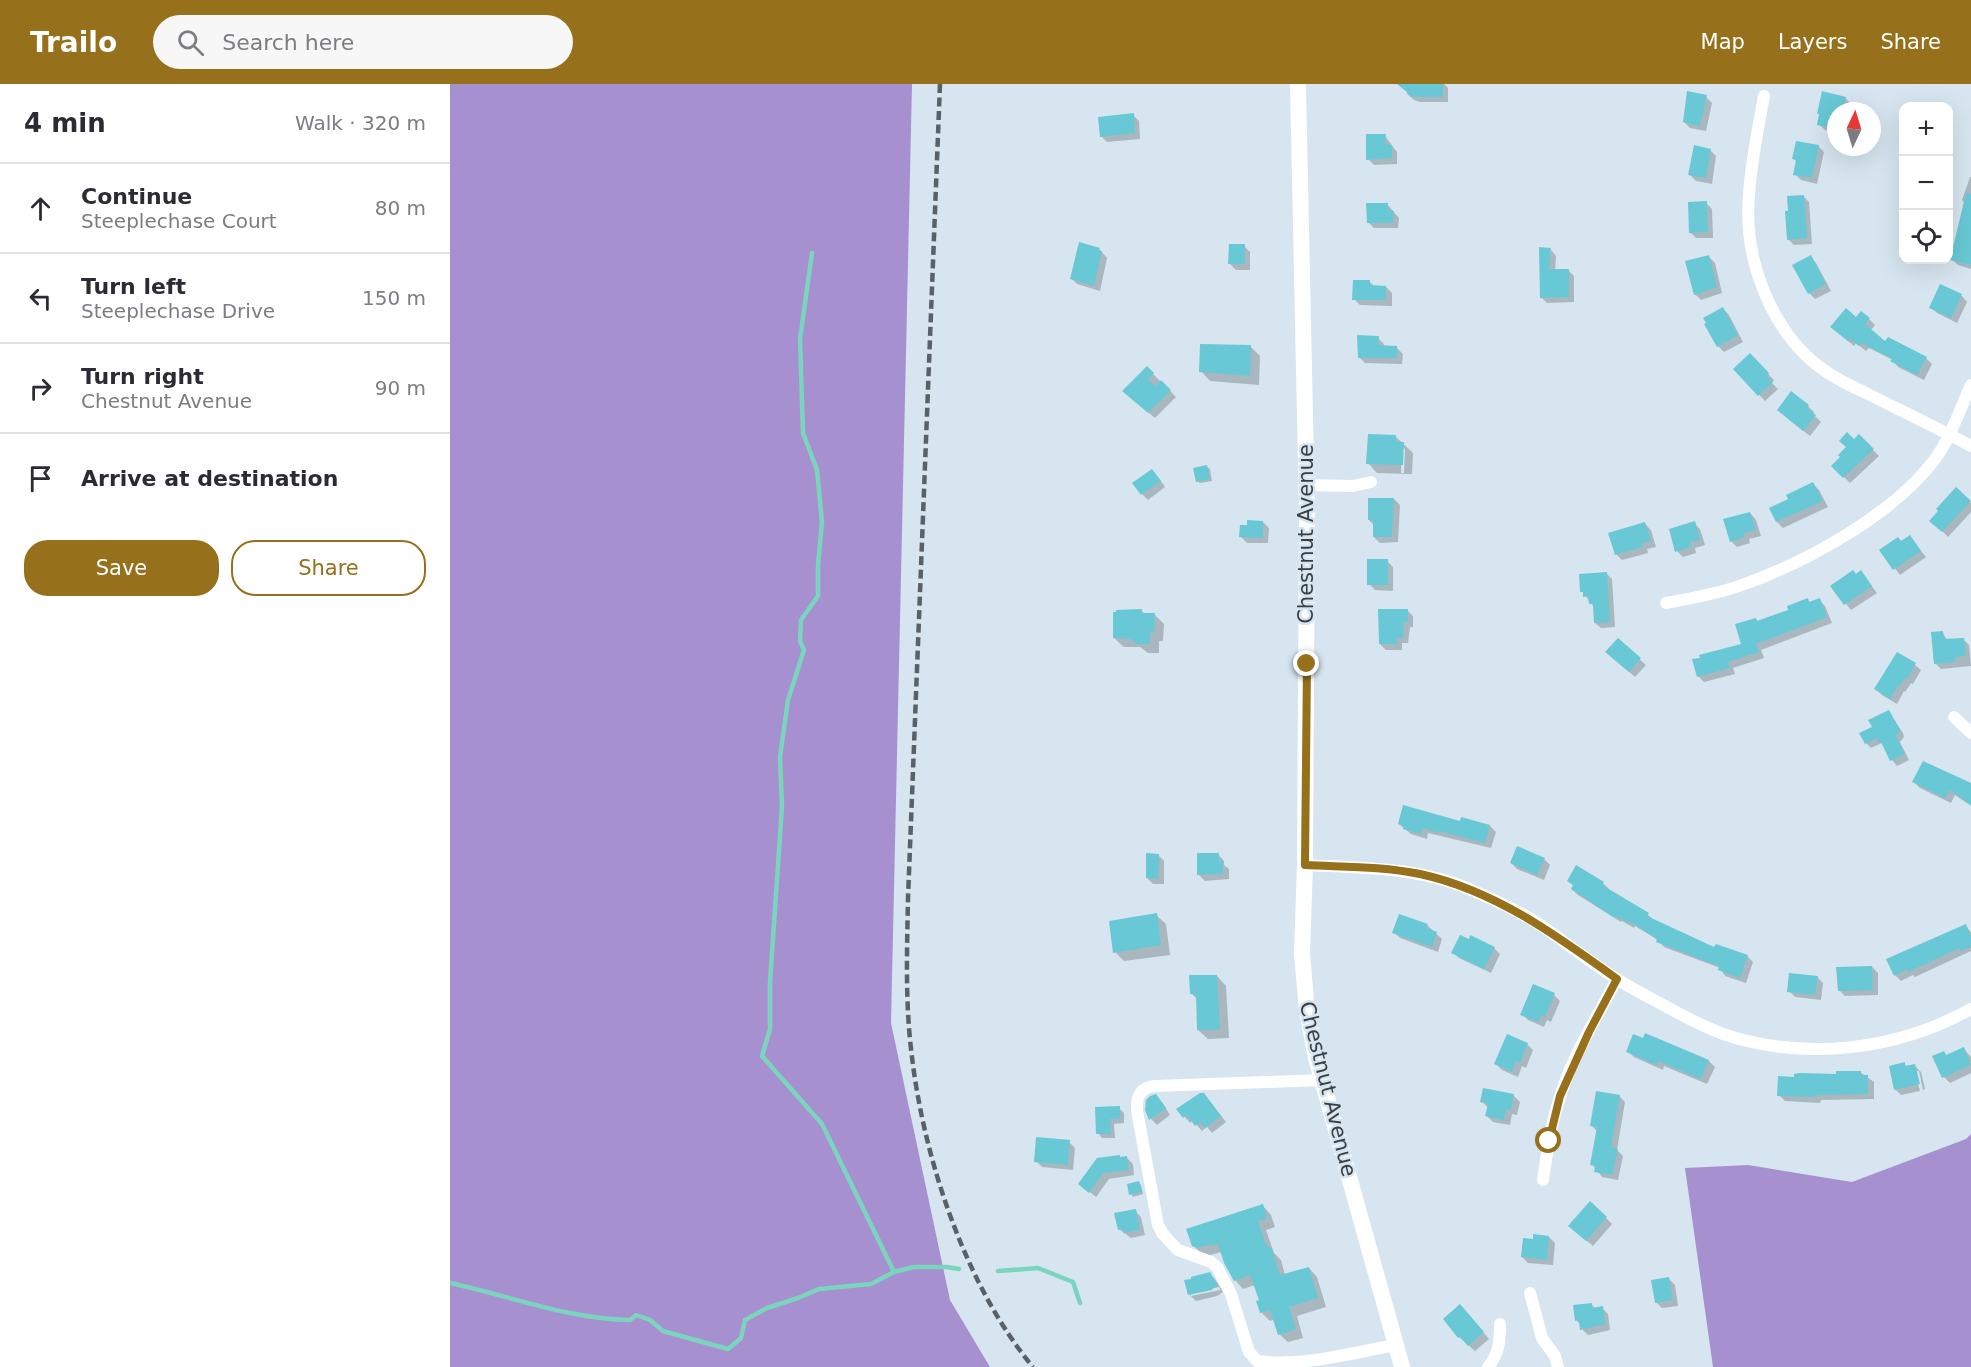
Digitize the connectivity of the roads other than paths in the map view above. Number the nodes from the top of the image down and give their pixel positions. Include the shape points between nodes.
1 (1298, 84) edge
2 (1764, 96) dead end
3 (1971, 384) edge
4 (1949, 435) junction
5 (1971, 446) edge
6 (1371, 482) dead end
7 (1306, 485) junction
8 (1666, 603) dead end
9 (1954, 717) dead end
10 (1971, 733) edge
11 (1305, 865) junction
12 (1617, 979) junction
13 (1971, 1009) edge
14 (1323, 1080) junction
15 (1543, 1180) dead end
16 (1530, 1293) dead end
17 (1500, 1324) dead end
18 (1396, 1345) junction
19 (1402, 1367) edge
20 (1488, 1367) edge
21 (1558, 1367) edge

1 - 7 street, Chestnut Avenue
2 - 4 street via 1748,196 1749,232 1755,264 1777,317 1812,362 1833,377
3 - 4 street
4 - 5 street
4 - 8 street via 1937,457 1898,498 1835,540 1740,586
6 - 7 street via 1353,486
7 - 11 street, Chestnut Avenue
9 - 10 street
11 - 12 street via 1400,870 1472,890 1537,923
11 - 14 street, Chestnut Avenue via 1303,977
12 - 13 street via 1696,1023 1752,1042 1787,1047 1824,1049 1892,1041
12 - 15 street via 1560,1096
14 - 18 street, Chestnut Avenue
14 - 18 street via 1146,1086 1140,1091 1137,1111 1158,1225 1178,1250 1217,1267 1231,1294 1249,1352 1257,1360 1307,1362
16 - 21 street via 1542,1338
17 - 20 street via 1500,1344
18 - 19 street, Chestnut Avenue

